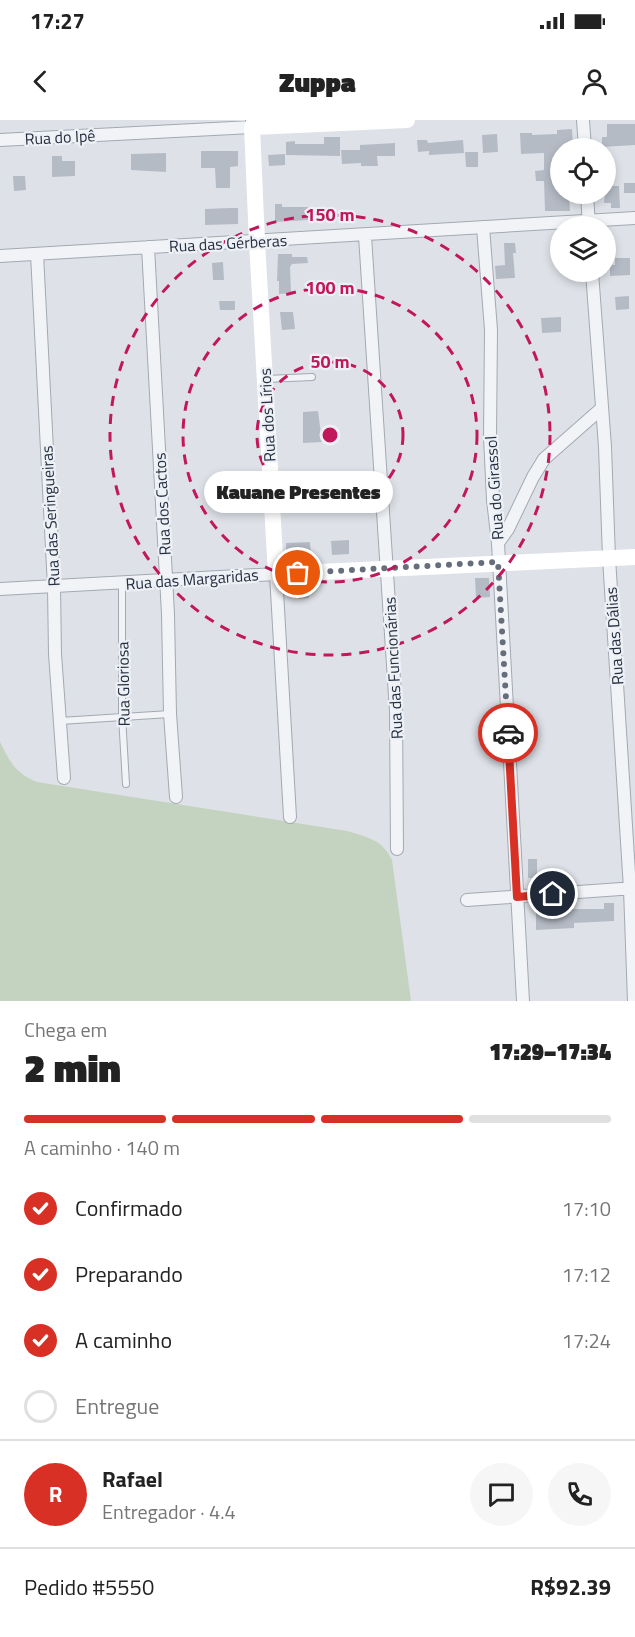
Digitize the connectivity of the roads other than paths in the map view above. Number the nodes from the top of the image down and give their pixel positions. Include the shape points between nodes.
1 (407, 120) edge
2 (583, 120) edge
3 (252, 124) edge
4 (584, 138) edge
5 (0, 140) edge
6 (635, 218) edge
7 (616, 220) edge
8 (550, 224) edge
9 (483, 227) junction
10 (365, 236) junction
11 (257, 242) junction
12 (148, 247) junction
13 (37, 254) junction
14 (0, 256) edge
15 (593, 282) edge
16 (312, 377) dead end
17 (265, 379) junction
18 (602, 408) junction
19 (498, 543) junction
20 (635, 557) edge
21 (609, 558) junction
22 (498, 562) junction
23 (388, 567) junction
24 (276, 574) junction
25 (166, 581) junction
26 (122, 584) junction
27 (54, 586) junction
28 (0, 589) edge
29 (170, 714) junction
30 (122, 716) junction
31 (59, 721) junction
32 (64, 778) dead end
33 (126, 784) dead end
34 (176, 797) dead end
35 (290, 817) dead end
36 (397, 849) dead end
37 (633, 889) edge
38 (517, 897) junction
39 (467, 900) dead end
40 (523, 1001) edge
41 (634, 1001) edge

1 - 3 street, Rua do Ipê
2 - 4 street
3 - 5 street, Rua do Ipê
3 - 11 street, Rua dos Lírios
6 - 7 street, Rua das Gérberas
8 - 9 street, Rua das Gérberas
9 - 10 street, Rua das Gérberas
9 - 19 street, Rua do Girassol via 491,330 489,428
10 - 11 street, Rua das Gérberas
10 - 23 street, Rua das Funcionárias
11 - 12 street, Rua das Gérberas
11 - 17 street, Rua dos Lírios
12 - 13 street, Rua das Gérberas
12 - 25 street, Rua dos Cactos
13 - 14 street, Rua das Gérberas
13 - 27 street, Rua das Seringueiras
15 - 18 street, Rua das Dálias
16 - 17 lane
17 - 24 street, Rua dos Lírios
18 - 19 street via 544,459
18 - 21 street, Rua das Dálias
19 - 22 street, Rua do Girassol
20 - 21 street, Rua das Margaridas
21 - 22 street, Rua das Margaridas
21 - 37 street, Rua das Dálias
22 - 23 street, Rua das Margaridas
22 - 38 street, Rua do Girassol
23 - 24 street, Rua das Margaridas
23 - 36 street, Rua das Funcionárias via 396,711
24 - 25 street, Rua das Margaridas
24 - 35 street, Rua dos Lírios
25 - 26 street, Rua das Margaridas
25 - 29 street, Rua dos Cactos
26 - 27 street, Rua das Margaridas
26 - 30 lane, Rua Gloriosa
27 - 28 street, Rua das Margaridas
27 - 31 street, Rua das Seringueiras
29 - 30 lane
29 - 34 street, Rua dos Cactos
30 - 31 lane
30 - 33 lane, Rua Gloriosa
31 - 32 street, Rua das Seringueiras
37 - 38 street
37 - 41 street, Rua das Dálias
38 - 39 street
38 - 40 street, Rua do Girassol

